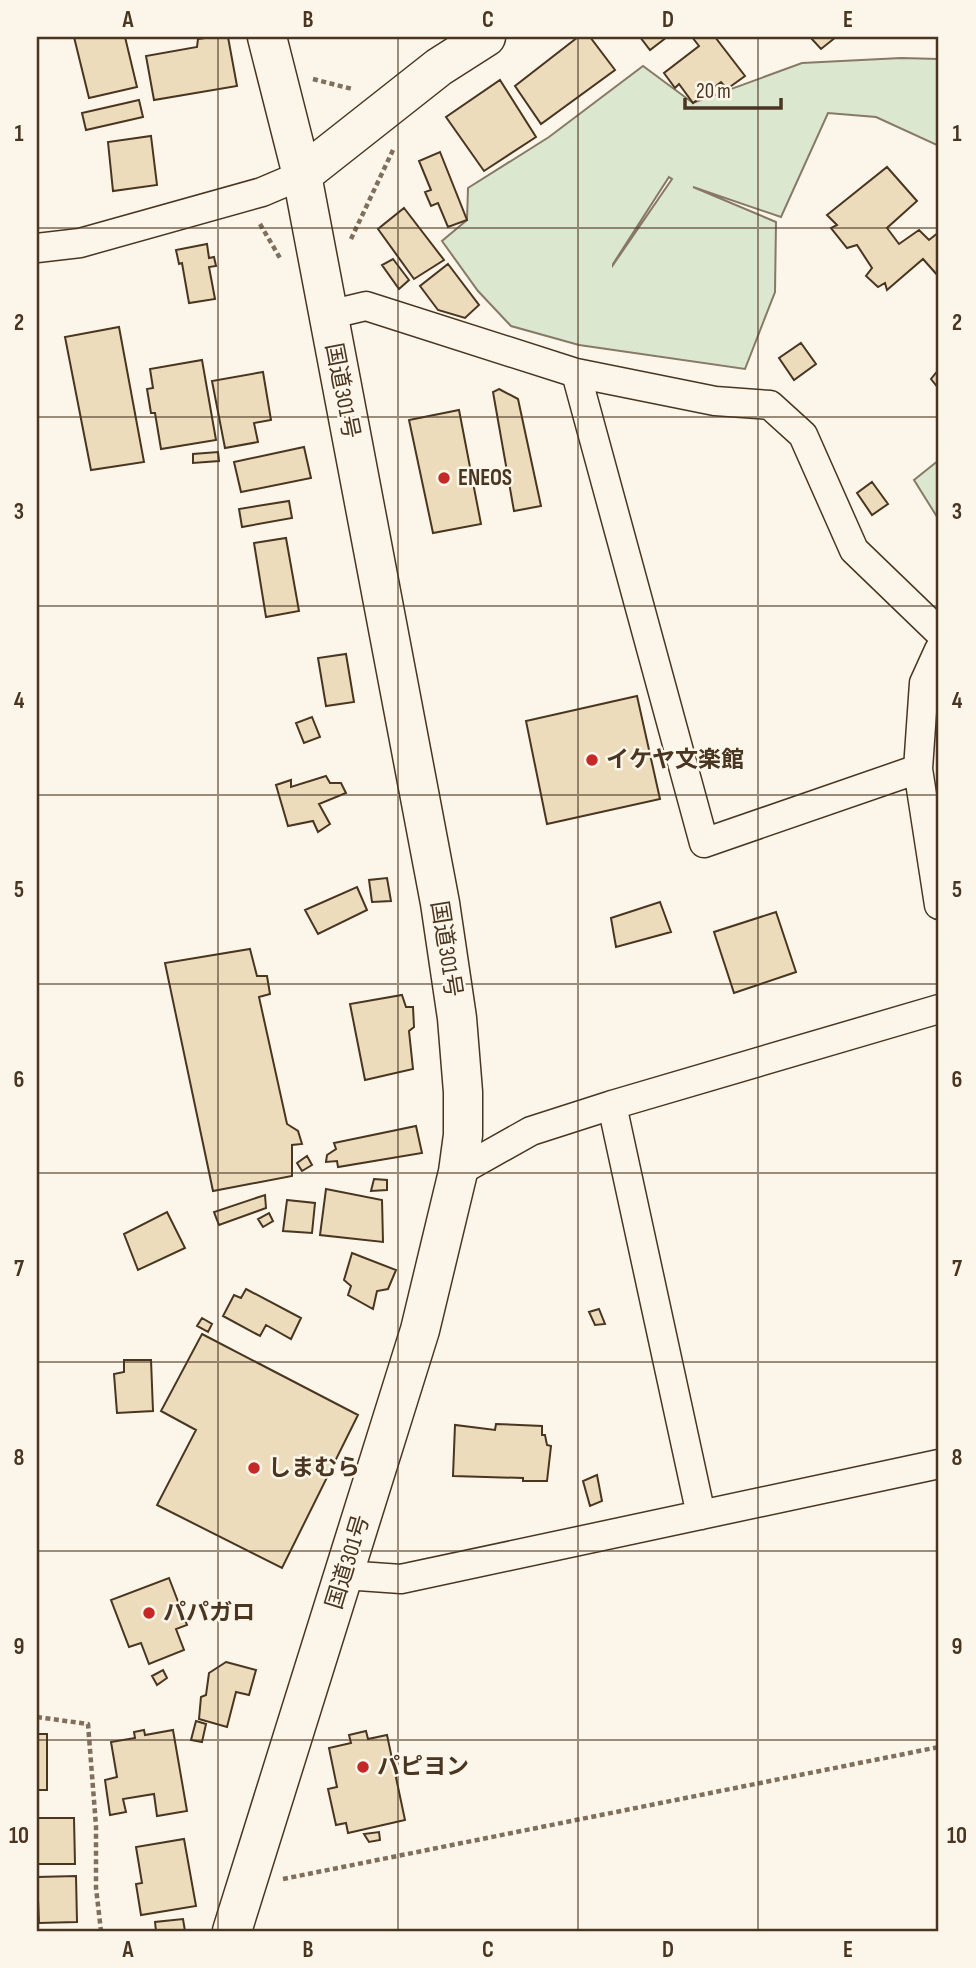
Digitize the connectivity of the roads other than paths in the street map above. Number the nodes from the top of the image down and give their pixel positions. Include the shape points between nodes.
1 (267, 37) edge
2 (486, 37) edge
3 (302, 175) junction
4 (37, 248) edge
5 (328, 315) junction
6 (576, 373) junction
7 (939, 632) edge
8 (939, 650) edge
9 (918, 769) junction
10 (939, 905) edge
11 (939, 1009) edge
12 (612, 1105) junction
13 (458, 1172) junction
14 (939, 1464) edge
15 (701, 1515) junction
16 (344, 1575) junction
17 (232, 1931) edge

1 - 3 main road, 国道301号
2 - 3 main road
3 - 4 street via 262,192 93,240
3 - 5 main road, 国道301号
5 - 6 street via 366,306
5 - 13 main road, 国道301号 via 440,903 463,1092
6 - 7 street via 715,401 770,405 803,435 854,550
6 - 9 street via 704,843
8 - 9 street via 925,683
9 - 10 street
11 - 12 street
12 - 13 street via 531,1131
12 - 15 street
13 - 16 main road, 国道301号 via 420,1330
14 - 15 street
15 - 16 street via 401,1579
16 - 17 main road, 国道301号

